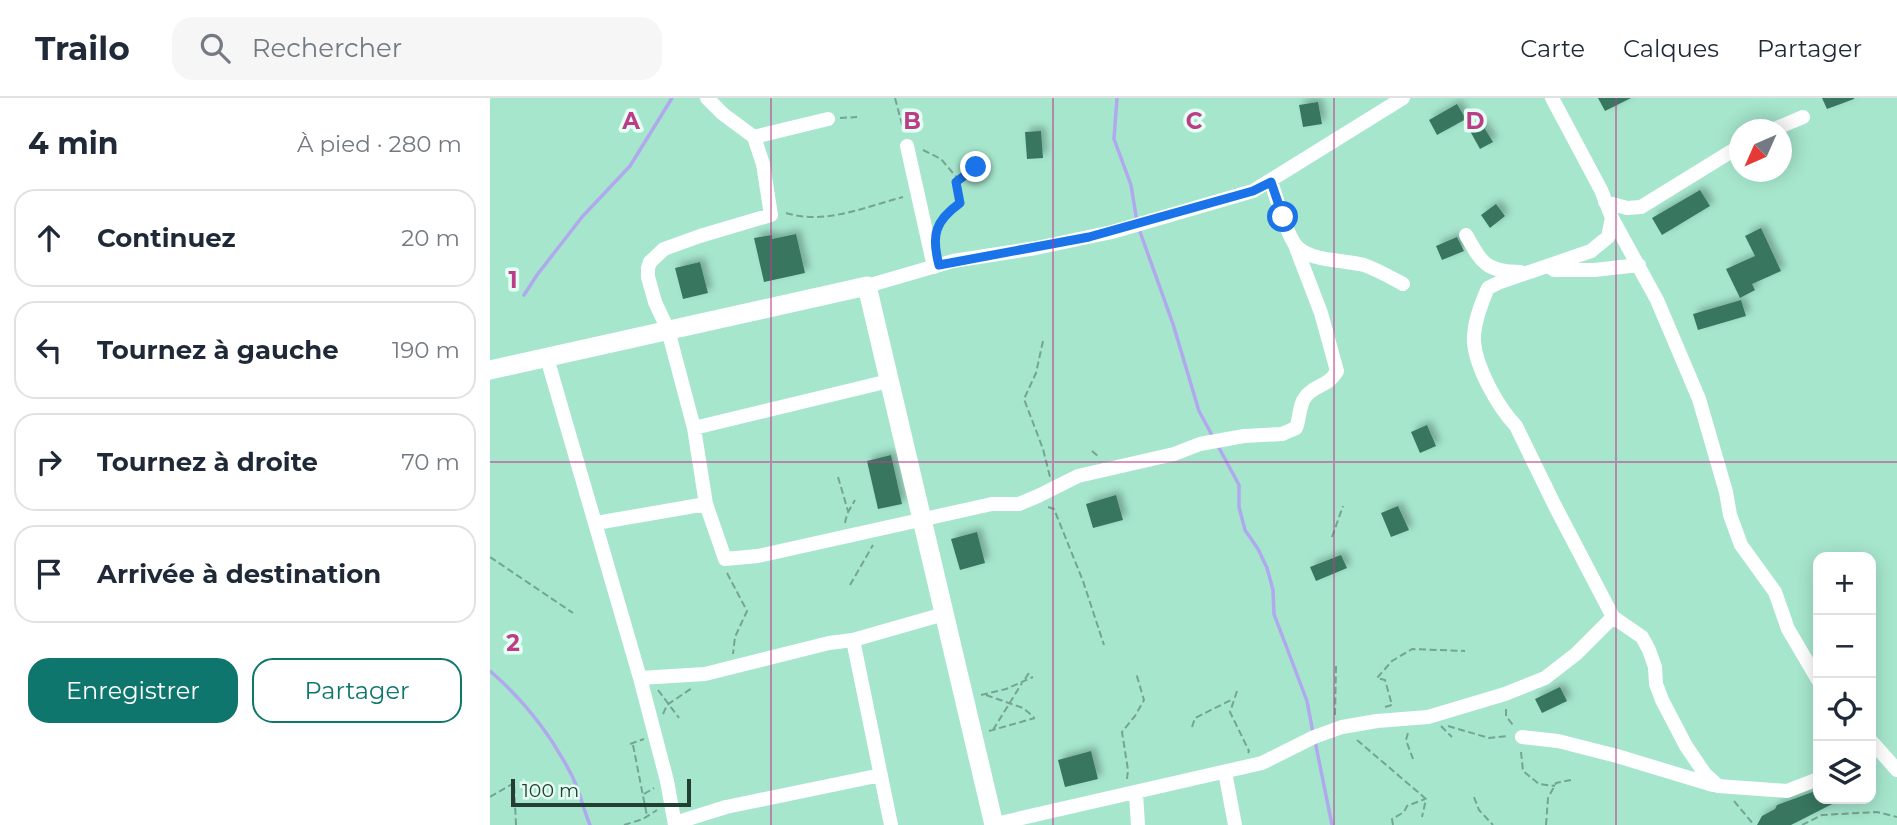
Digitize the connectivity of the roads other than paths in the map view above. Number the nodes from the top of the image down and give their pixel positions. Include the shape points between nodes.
1 (707, 98) edge
2 (1552, 98) edge
3 (1395, 100) edge
4 (1803, 117) dead end
5 (828, 119) road end
6 (1792, 122) edge
7 (754, 137) junction
8 (907, 146) dead end
9 (1729, 153) edge
10 (1271, 182) junction
11 (1605, 202) junction
12 (1612, 218) junction
13 (1465, 235) dead end
14 (1295, 245) junction
15 (1639, 265) junction
16 (934, 267) junction
17 (1490, 268) junction
18 (1530, 272) junction
19 (1497, 283) junction
20 (1403, 284) dead end
21 (867, 286) junction
22 (668, 330) junction
23 (547, 358) junction
24 (490, 370) edge
25 (889, 381) junction
26 (694, 428) junction
27 (706, 504) junction
28 (922, 519) junction
29 (596, 523) junction
30 (944, 614) junction
31 (1613, 617) junction
32 (853, 640) junction
33 (645, 677) junction
34 (1817, 678) edge
35 (1522, 737) road end
36 (1876, 747) edge
37 (1897, 770) edge
38 (1225, 772) junction
39 (881, 775) junction
40 (1813, 781) edge
41 (1718, 786) junction
42 (1136, 794) junction
43 (675, 824) edge
44 (891, 825) edge
45 (993, 825) edge
46 (1138, 825) edge
47 (1235, 825) edge

1 - 7 street
2 - 11 street
3 - 10 street
4 - 6 street
5 - 7 street
7 - 22 street via 771,215 656,254 648,277
8 - 16 street
9 - 11 street via 1641,207
10 - 14 street
10 - 16 street via 1112,232
11 - 12 street
12 - 15 street
12 - 18 street via 1608,237 1591,251
13 - 17 street
14 - 20 street via 1309,256 1364,265
14 - 28 street via 1337,371 1332,380 1308,393 1296,428 1282,434 1200,444 1078,476 1018,504 992,504
15 - 18 street
15 - 34 street via 1699,399 1741,545 1775,592 1788,629
16 - 21 street
17 - 18 street
17 - 19 street
18 - 19 street
19 - 31 street via 1488,288 1476,322 1478,360
21 - 22 street
21 - 25 street
22 - 23 street
22 - 26 street
23 - 24 street
23 - 29 street
25 - 26 street
25 - 28 street
26 - 27 street
27 - 28 street via 725,559 758,556
27 - 29 street
28 - 30 street
29 - 33 street
30 - 32 street
30 - 45 street
31 - 38 street via 1545,678 1505,694 1428,717 1335,730 1262,763
31 - 41 street via 1642,637 1674,724 1705,775
32 - 33 street via 697,674
32 - 39 street
33 - 43 street
35 - 41 street via 1558,741
36 - 37 street
38 - 42 street
38 - 47 street
39 - 43 street via 726,807
39 - 44 street
40 - 41 street via 1787,791
42 - 45 street
42 - 46 street

